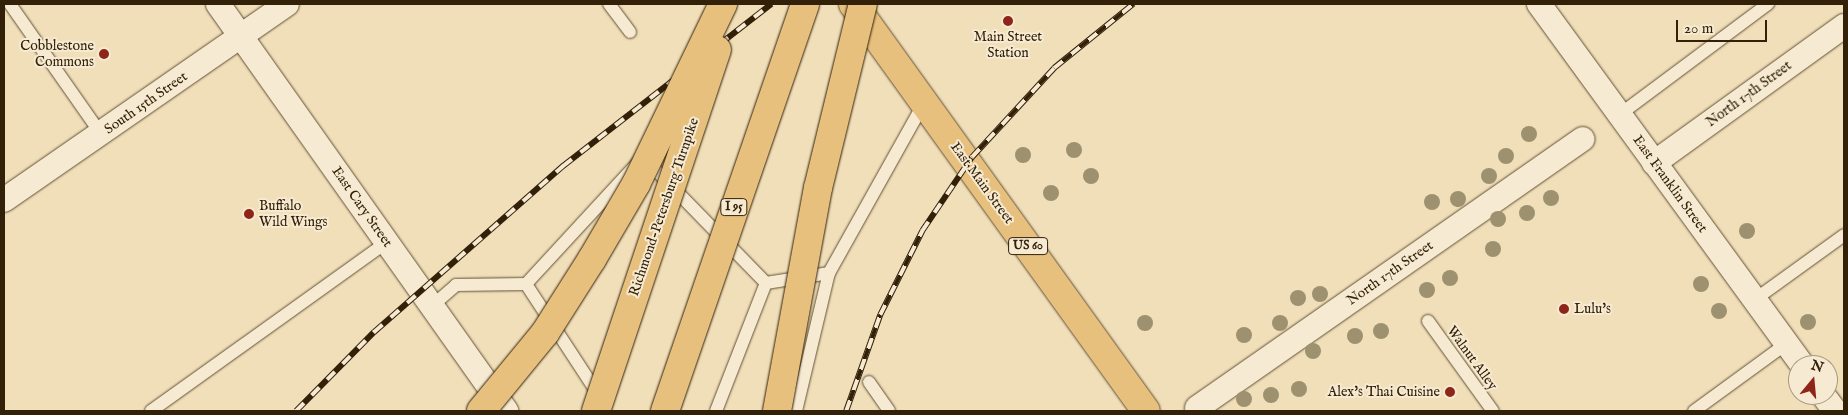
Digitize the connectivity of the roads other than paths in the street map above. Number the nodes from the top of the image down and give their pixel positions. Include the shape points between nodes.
1 (10, 4) edge
2 (218, 4) edge
3 (287, 4) edge
4 (609, 4) edge
5 (722, 4) edge
6 (732, 4) edge
7 (805, 4) edge
8 (852, 4) edge
9 (863, 4) edge
10 (1539, 4) edge
11 (1768, 4) edge
12 (1844, 26) edge
13 (630, 32) dead end
14 (241, 36) junction
15 (924, 103) junction
16 (1620, 115) junction
17 (101, 134) junction
18 (1582, 139) dead end
19 (1654, 162) junction
20 (4, 200) edge
21 (1844, 235) edge
22 (387, 242) junction
23 (829, 273) junction
24 (766, 283) junction
25 (526, 284) junction
26 (1754, 300) junction
27 (432, 306) junction
28 (1428, 322) dead end
29 (1786, 344) junction
30 (1794, 355) edge
31 (868, 382) dead end
32 (1198, 408) dead end
33 (151, 411) edge
34 (480, 411) edge
35 (506, 411) edge
36 (596, 411) edge
37 (609, 411) edge
38 (665, 411) edge
39 (716, 411) edge
40 (777, 411) edge
41 (796, 411) edge
42 (889, 411) edge
43 (1146, 411) edge
44 (1493, 411) edge
45 (1694, 411) edge

1 - 17 lane
2 - 14 street, East Cary Street
3 - 14 street, South 15th Street
4 - 13 lane
5 - 34 main road, bridge via 636,184 597,251 545,333
6 - 36 main road, Richmond-Petersburg Turnpike, bridge
7 - 38 main road, I 95, bridge
8 - 15 main road, East Main Street / US 60
9 - 40 main road, bridge via 818,188
10 - 16 street, East Franklin Street
11 - 16 lane
12 - 19 street, North 17th Street
14 - 17 street, South 15th Street
14 - 22 street, East Cary Street
15 - 23 lane
15 - 43 main road, East Main Street / US 60
16 - 19 street, East Franklin Street
17 - 20 street, South 15th Street
18 - 32 street, North 17th Street
19 - 26 street, East Franklin Street
21 - 26 lane
22 - 27 street, East Cary Street
22 - 33 lane
23 - 24 lane
23 - 41 lane
24 - 25 lane via 643,157
24 - 39 lane
25 - 27 lane via 456,286
25 - 37 lane
26 - 29 street, East Franklin Street
27 - 35 street, East Cary Street
28 - 44 lane, Walnut Alley
29 - 30 street, East Franklin Street
29 - 45 lane
31 - 42 lane

